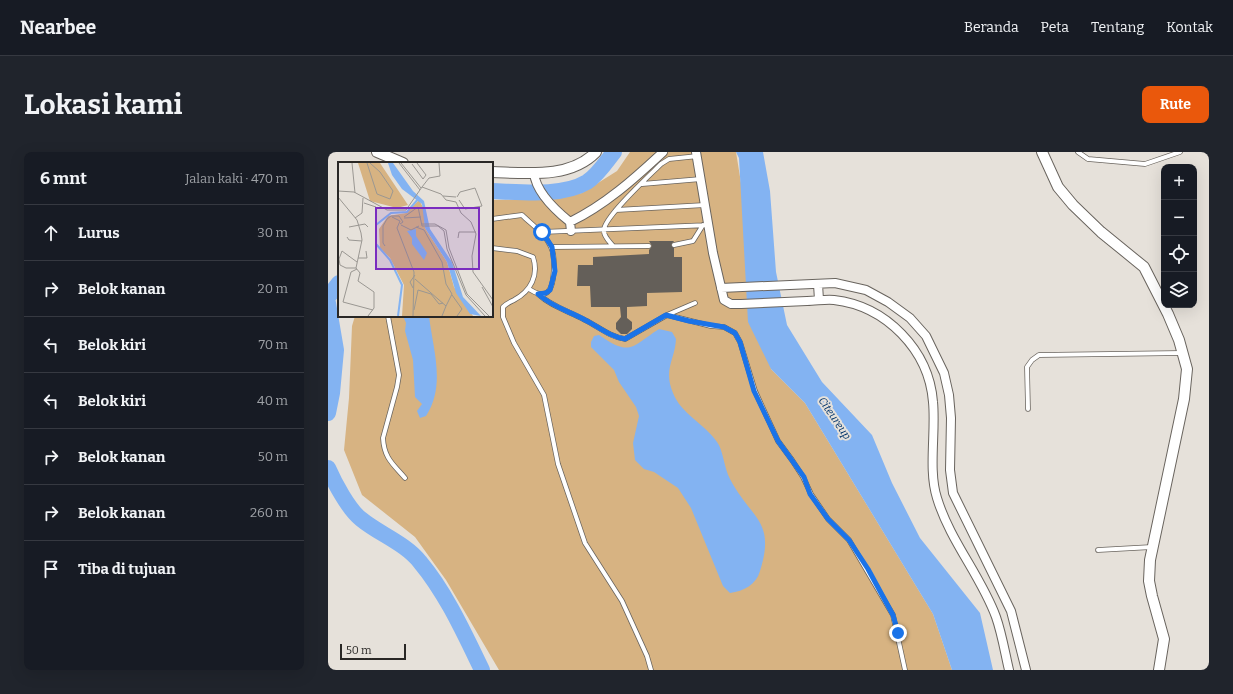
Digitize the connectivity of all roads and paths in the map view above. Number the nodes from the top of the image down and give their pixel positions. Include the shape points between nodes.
1 (377, 152) edge
2 (596, 152) edge
3 (662, 152) edge
4 (1042, 152) edge
5 (1078, 152) edge
6 (1180, 152) edge
7 (697, 154) edge
8 (401, 162) edge
9 (493, 172) edge
10 (534, 173) junction
11 (701, 179) junction
12 (641, 184) junction
13 (705, 205) junction
14 (616, 210) junction
15 (493, 219) edge
16 (570, 222) junction
17 (706, 225) junction
18 (604, 230) junction
19 (571, 231) junction
20 (542, 232) junction
21 (674, 245) dead end
22 (613, 246) junction
23 (649, 246) dead end
24 (552, 247) junction
25 (493, 248) edge
26 (818, 284) junction
27 (721, 288) junction
28 (529, 289) junction
29 (538, 294) junction
30 (819, 300) junction
31 (695, 303) dead end
32 (666, 315) junction
33 (388, 317) edge
34 (1182, 352) junction
35 (1028, 409) dead end
36 (405, 478) dead end
37 (1152, 546) junction
38 (1098, 550) dead end
39 (651, 670) edge
40 (905, 670) edge
41 (1009, 670) edge
42 (1026, 670) edge
43 (1159, 670) edge

1 - 8 street
2 - 10 street via 570,169
3 - 16 street via 637,176 594,210
4 - 34 street via 1058,187 1072,205 1144,267 1168,314
5 - 6 lane via 1088,159 1145,164
7 - 11 street
7 - 12 lane via 670,159 661,164
9 - 10 street
10 - 16 street via 535,184
11 - 12 lane
11 - 13 street
12 - 14 lane
13 - 14 lane
13 - 17 street
14 - 18 lane
15 - 20 lane via 522,216
16 - 19 street
17 - 18 lane
17 - 21 lane via 693,241
17 - 27 street
18 - 19 lane
18 - 22 lane
19 - 20 lane
20 - 24 lane
22 - 23 lane
22 - 24 lane
24 - 29 lane via 555,271 550,290
25 - 28 lane via 517,251 533,257 536,276
26 - 27 street
26 - 30 street
26 - 42 street via 835,283 866,290 888,302 910,318 926,336 935,352 944,373 952,418 950,470 953,493 1012,611
27 - 30 street via 724,300 731,304
28 - 29 lane
28 - 39 lane via 503,306 503,317 514,343 544,395 558,464 585,543 622,601
29 - 32 lane via 547,302 618,338 625,339
30 - 41 street via 833,300 860,306 880,316 899,330 920,359 933,398 937,498 996,617
31 - 32 lane
32 - 40 lane via 724,327 735,333 754,391 778,441 804,477 810,494 828,519 849,540 893,615
33 - 36 lane via 399,375 383,447 385,454
34 - 35 lane via 1039,355 1027,366
34 - 37 street via 1187,369 1184,400
37 - 38 lane
37 - 43 street via 1149,581 1164,640

